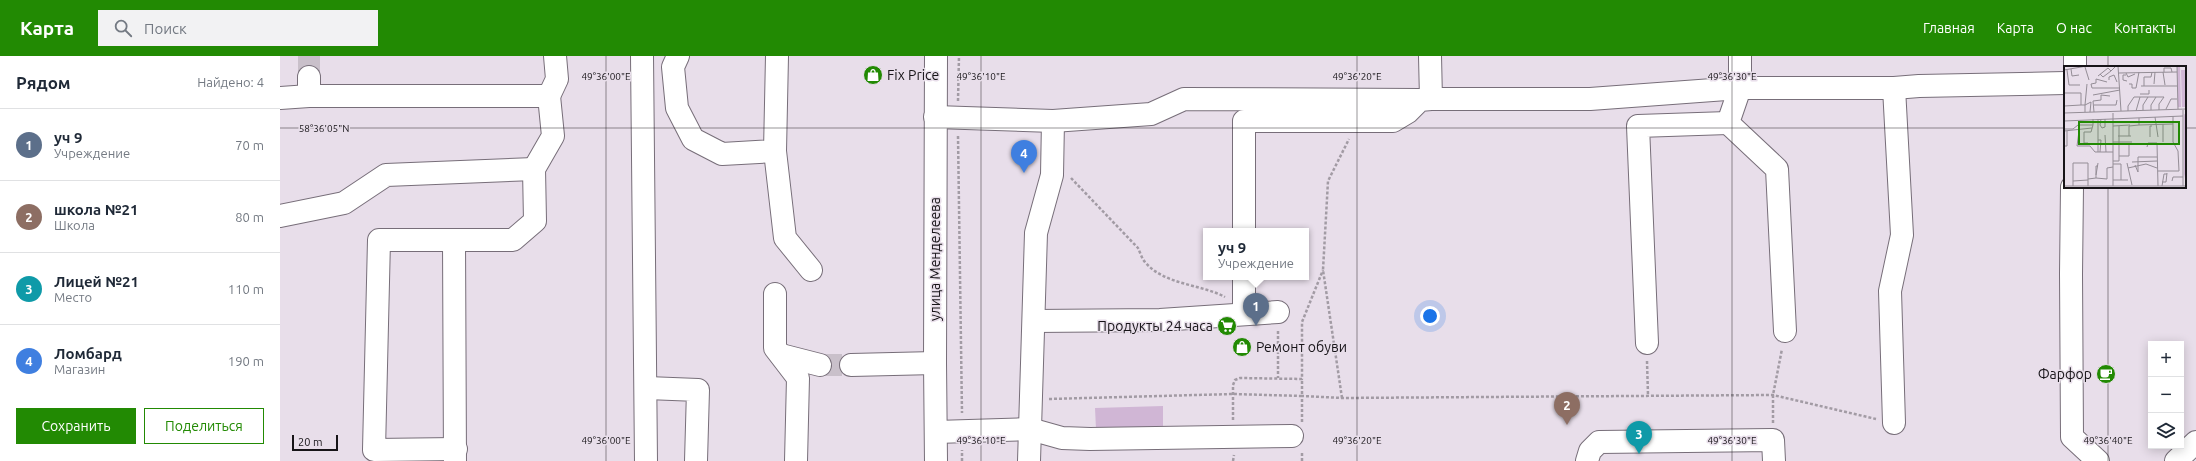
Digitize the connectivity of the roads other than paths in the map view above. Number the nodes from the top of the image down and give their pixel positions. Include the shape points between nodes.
1 (555, 56) edge
2 (777, 56) edge
3 (936, 56) edge
4 (1430, 56) edge
5 (1740, 56) edge
6 (642, 61) edge
7 (675, 62) edge
8 (2064, 83) edge
9 (1740, 88) junction
10 (1894, 88) junction
11 (549, 96) junction
12 (280, 98) edge
13 (1244, 98) junction
14 (1425, 99) junction
15 (935, 117) junction
16 (1053, 121) junction
17 (1244, 121) junction
18 (1728, 123) junction
19 (775, 151) junction
20 (534, 169) junction
21 (2072, 188) edge
22 (280, 216) edge
23 (1244, 228) edge
24 (454, 240) junction
25 (811, 270) dead end
26 (1244, 280) edge
27 (775, 294) dead end
28 (1278, 312) road end
29 (1244, 313) junction
30 (1034, 321) junction
31 (1785, 331) road end
32 (1647, 343) road end
33 (781, 355) junction
34 (935, 363) junction
35 (851, 365) tunnel mouth
36 (820, 366) tunnel mouth
37 (647, 388) junction
38 (1894, 423) road end
39 (1030, 429) junction
40 (936, 432) junction
41 (1299, 436) road end
42 (2196, 442) edge
43 (1773, 451) edge
44 (456, 455) edge
45 (646, 461) edge
46 (696, 461) edge
47 (796, 461) edge
48 (936, 461) edge
49 (1029, 461) edge
50 (1587, 461) edge
51 (2098, 461) edge
52 (2176, 461) edge

1 - 11 street via 557,79
2 - 19 street
3 - 15 street, улица Менделеева
4 - 14 street
5 - 9 street
6 - 7 street
6 - 37 street
7 - 19 street via 677,108 693,139 722,154
8 - 10 street
9 - 10 street
9 - 14 street via 1590,99
9 - 18 street
10 - 38 street via 1902,235 1890,291
11 - 12 street via 309,86
11 - 20 street via 553,136
13 - 14 street
13 - 16 street via 1184,99 1151,114
13 - 17 street
14 - 17 street via 1394,121
15 - 16 street
15 - 34 street, улица Менделеева
16 - 30 street via 1052,175 1036,233
17 - 23 street
18 - 31 street via 1777,169
18 - 32 street via 1638,126
19 - 25 street via 785,238
20 - 22 street via 386,175 344,203
20 - 24 street via 535,221 513,240
21 - 51 street via 2072,437
24 - 44 street
24 - 44 street via 379,240 374,450
26 - 29 street
27 - 33 street via 775,348
28 - 29 street
29 - 30 street via 1160,320
30 - 39 street
33 - 36 street
33 - 47 street via 798,378
34 - 35 street
34 - 40 street, улица Менделеева
37 - 45 street
37 - 46 street via 698,390
39 - 40 street
39 - 41 street via 1062,438 1090,439
39 - 49 street
40 - 48 street, улица Менделеева
42 - 52 street
43 - 50 street via 1599,442 1590,451

